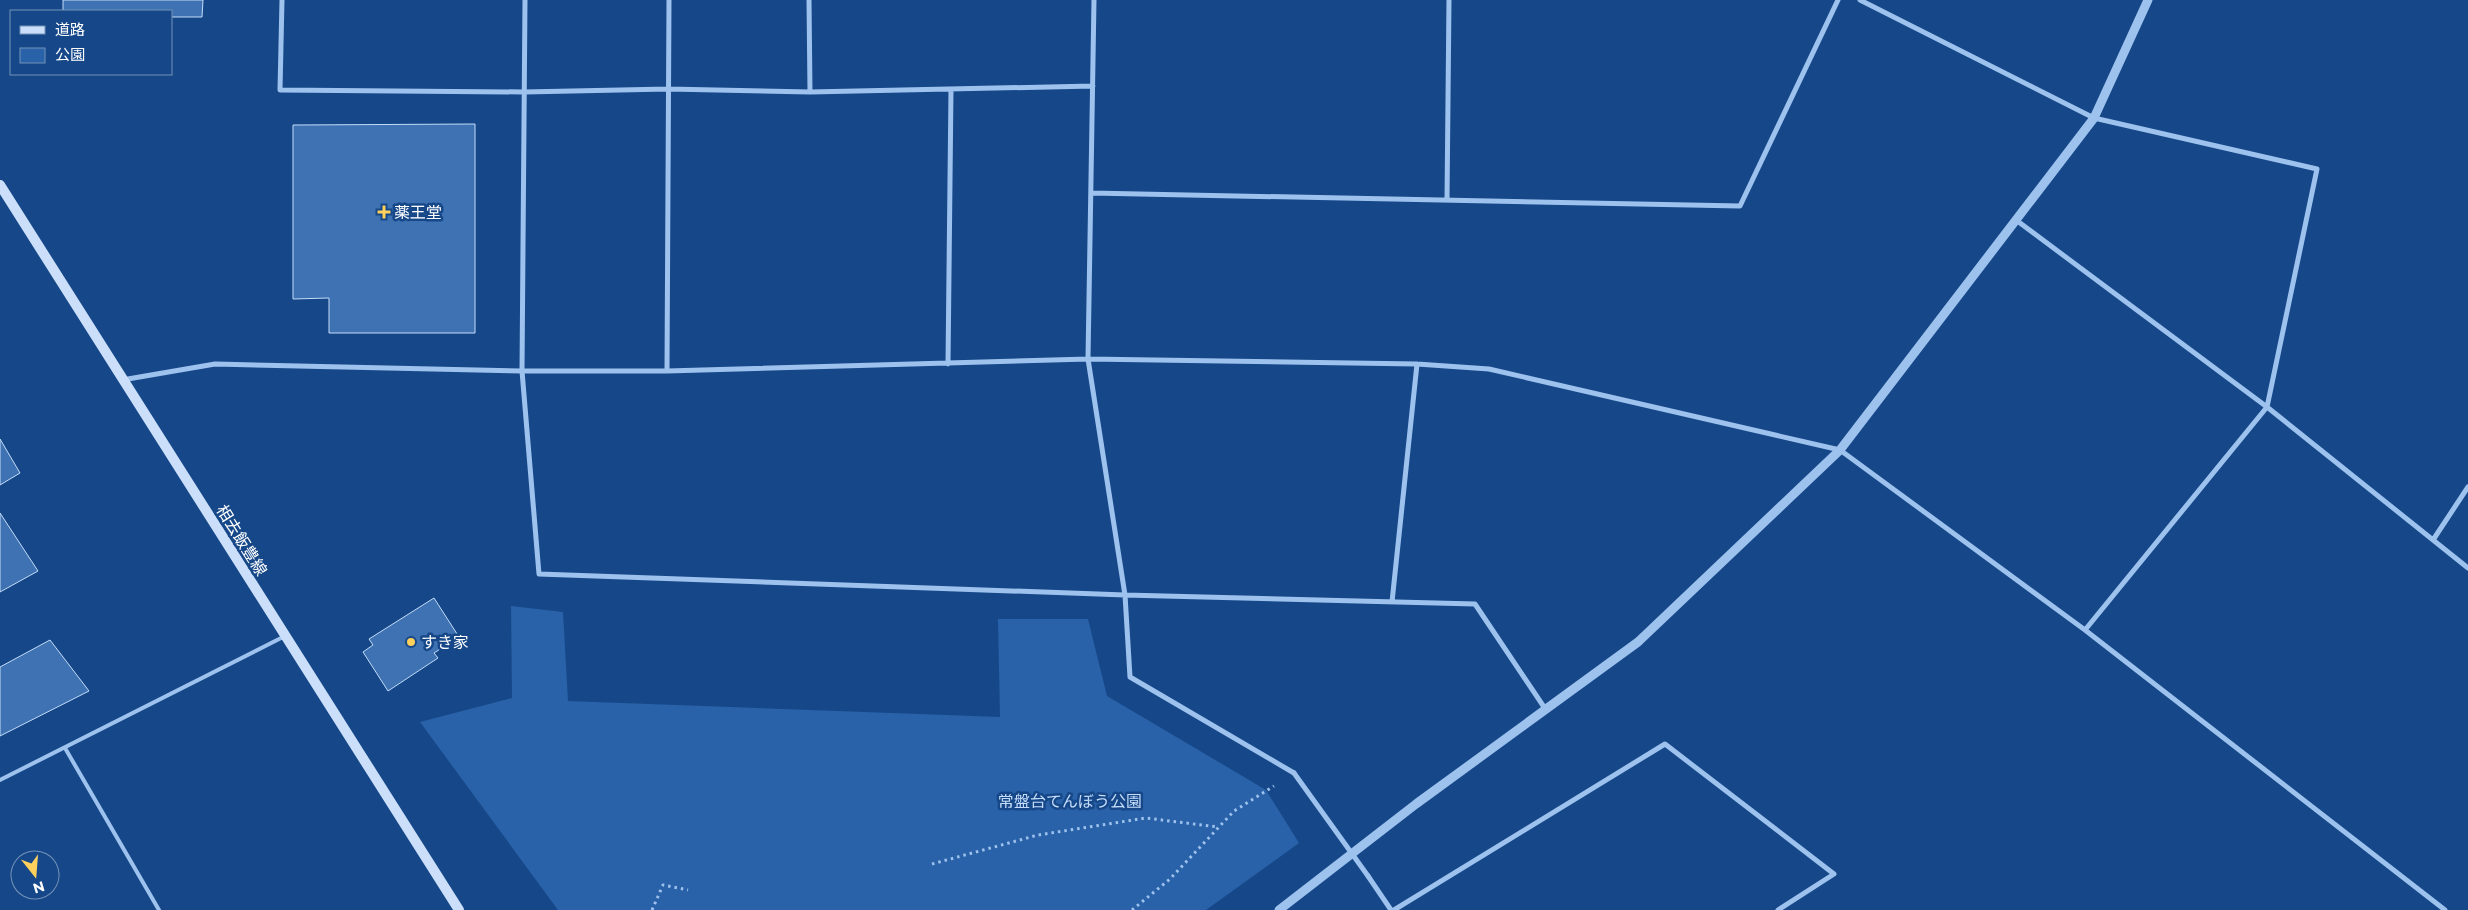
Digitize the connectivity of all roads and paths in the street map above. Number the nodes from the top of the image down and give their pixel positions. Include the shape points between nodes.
1 (282, 0) edge
2 (525, 0) edge
3 (669, 0) edge
4 (809, 0) edge
5 (1094, 0) edge
6 (1449, 0) edge
7 (1838, 0) edge
8 (1860, 0) edge
9 (2148, 0) edge
10 (1093, 86) junction
11 (668, 89) junction
12 (951, 89) junction
13 (524, 92) junction
14 (810, 92) junction
15 (2094, 118) junction
16 (0, 185) edge
17 (1091, 193) junction
18 (1446, 200) junction
19 (2016, 220) junction
20 (1088, 359) junction
21 (948, 364) junction
22 (1417, 364) junction
23 (522, 371) junction
24 (667, 371) junction
25 (122, 380) junction
26 (2267, 407) junction
27 (1840, 450) junction
28 (2468, 487) edge
29 (2433, 540) junction
30 (2468, 568) edge
31 (1126, 595) junction
32 (1392, 602) junction
33 (2085, 630) junction
34 (285, 636) junction
35 (1546, 710) junction
36 (65, 748) junction
37 (1294, 773) junction
38 (0, 780) edge
39 (1218, 827) junction
40 (932, 864) dead end
41 (688, 890) dead end
42 (159, 910) edge
43 (459, 910) edge
44 (652, 910) edge
45 (1132, 910) edge
46 (1279, 910) edge
47 (1393, 910) edge
48 (1778, 910) edge
49 (2445, 910) edge

1 - 13 street via 280,90
2 - 13 street
3 - 11 street
4 - 14 street
5 - 10 street
6 - 18 street
7 - 18 street via 1740,206
8 - 15 street
9 - 15 street
10 - 12 street
10 - 17 street
11 - 13 street
11 - 14 street
11 - 24 street
12 - 14 street
12 - 21 street
13 - 23 street
15 - 19 street
15 - 26 street via 2317,169
16 - 25 main road, 相去飯豊線
17 - 18 street
17 - 20 street
19 - 26 street
19 - 27 street
20 - 21 street
20 - 22 street
20 - 31 street
21 - 24 street
22 - 27 street via 1490,369
22 - 32 street
23 - 24 street
23 - 25 street via 215,364
23 - 31 street via 539,574
25 - 34 main road, 相去飯豊線
26 - 29 street
26 - 33 street
27 - 33 street
27 - 35 street via 1638,642
28 - 29 street
29 - 30 street
31 - 32 street
31 - 37 street via 1130,677
32 - 35 street via 1475,604
33 - 49 street
34 - 36 lane
34 - 43 main road, 相去飯豊線
35 - 46 street via 1416,804
36 - 38 lane
36 - 42 lane
37 - 39 path via 1234,812
37 - 47 street, bridge
39 - 40 path via 1146,818 1038,835
39 - 45 path via 1170,879
41 - 44 path via 663,885
47 - 48 street via 1665,744 1834,874

